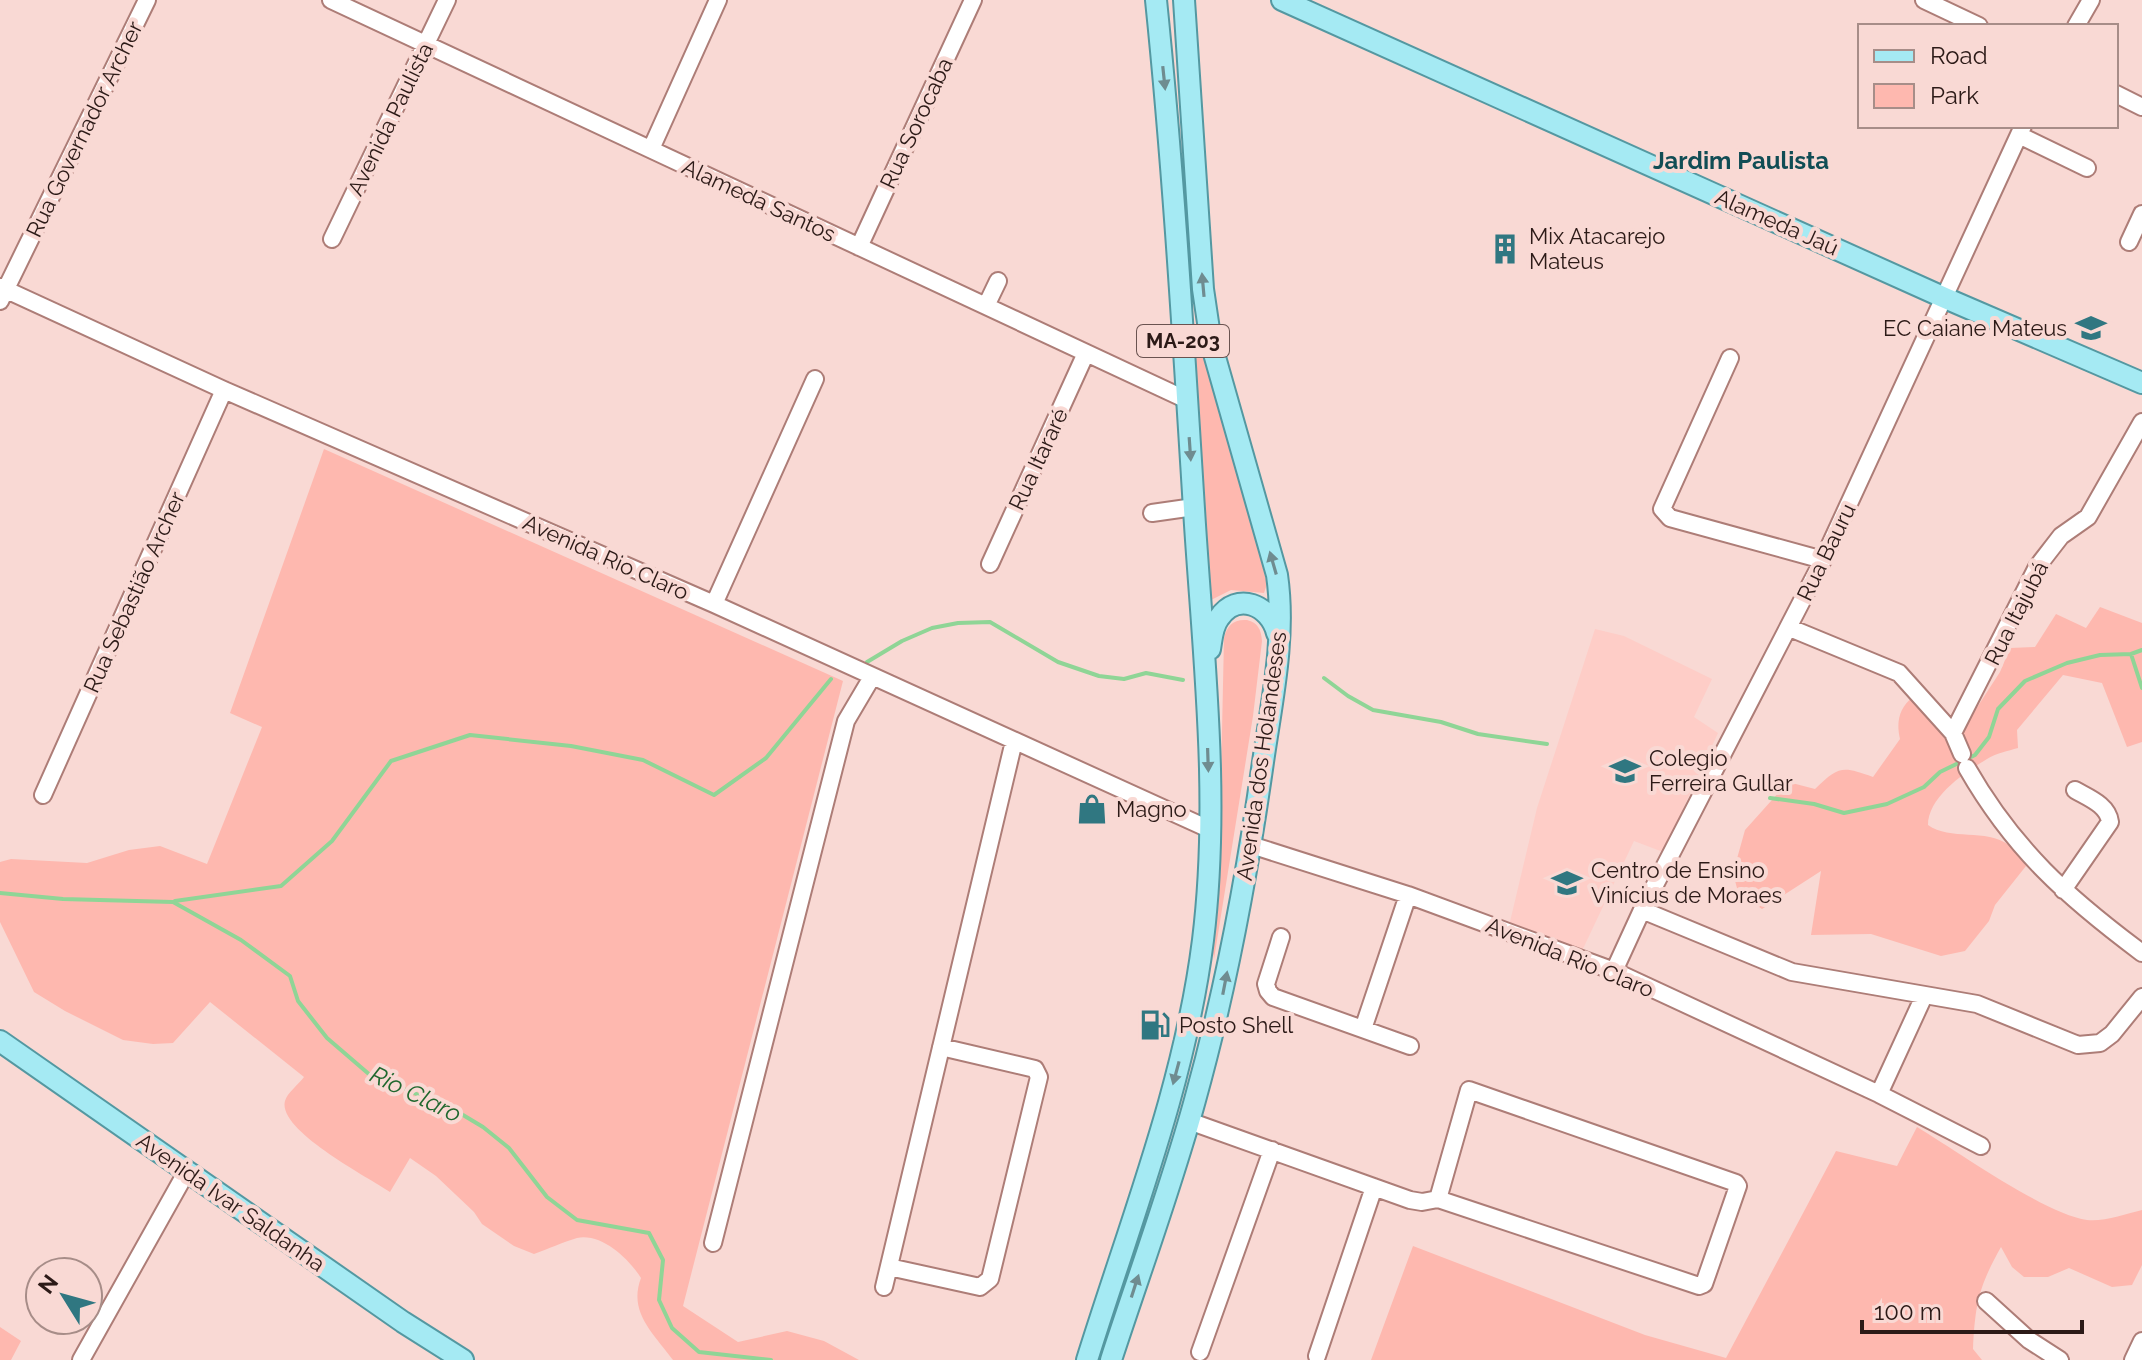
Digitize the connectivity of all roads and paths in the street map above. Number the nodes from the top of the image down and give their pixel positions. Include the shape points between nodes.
1 (147, 0) edge
2 (331, 0) edge
3 (447, 0) edge
4 (718, 0) edge
5 (973, 0) edge
6 (1156, 0) edge
7 (1184, 0) edge
8 (1282, 0) edge
9 (1924, 0) edge
10 (2091, 0) edge
11 (1975, 24) edge
12 (2077, 24) edge
13 (426, 44) junction
14 (2118, 95) edge
15 (2142, 107) edge
16 (2021, 131) edge
17 (651, 149) junction
18 (2087, 168) dead end
19 (2142, 214) edge
20 (332, 239) dead end
21 (2129, 242) dead end
22 (859, 247) junction
23 (998, 281) dead end
24 (2, 292) edge
25 (1945, 298) junction
26 (986, 306) junction
27 (1086, 353) junction
28 (1730, 358) dead end
29 (815, 379) dead end
30 (2142, 383) edge
31 (224, 390) junction
32 (1187, 400) junction
33 (2142, 422) edge
34 (1194, 507) junction
35 (1152, 513) dead end
36 (1823, 560) junction
37 (990, 564) dead end
38 (714, 604) junction
39 (1790, 628) junction
40 (1278, 641) junction
41 (872, 677) junction
42 (1206, 682) junction
43 (1953, 733) junction
44 (1014, 741) junction
45 (2075, 790) dead end
46 (43, 795) dead end
47 (1211, 830) junction
48 (1251, 845) junction
49 (2063, 890) junction
50 (1408, 895) junction
51 (1642, 910) junction
52 (1281, 937) dead end
53 (2142, 953) edge
54 (1614, 971) junction
55 (1924, 996) junction
56 (2142, 998) edge
57 (1363, 1029) junction
58 (1, 1046) edge
59 (1410, 1046) dead end
60 (941, 1047) junction
61 (1879, 1094) junction
62 (1189, 1121) junction
63 (1981, 1146) dead end
64 (1272, 1150) junction
65 (185, 1175) junction
66 (1374, 1187) junction
67 (1438, 1199) junction
68 (713, 1243) dead end
69 (889, 1267) junction
70 (884, 1287) dead end
71 (1986, 1301) dead end
72 (2142, 1341) edge
73 (1200, 1352) dead end
74 (1317, 1356) dead end
75 (81, 1360) edge
76 (444, 1360) edge
77 (463, 1360) edge
78 (1087, 1360) edge
79 (1111, 1360) edge
80 (2060, 1360) edge
81 (2133, 1360) edge

1 - 24 street, Rua Governador Archer
2 - 13 street, Alameda Santos
3 - 13 street, Avenida Paulista
4 - 17 street
5 - 22 street, Rua Sorocaba
6 -> 32 main road, Avenida dos Holandeses / MA-203
40 -> 7 main road, Avenida dos Holandeses / MA-203 via 1277,575 1211,343 1203,289
8 - 25 main road, Alameda Jaú
9 - 11 street
10 - 12 street
13 - 17 street, Alameda Santos
13 - 20 street, Avenida Paulista
14 - 15 street
16 - 18 street
16 - 25 street, Rua Bauru
17 - 22 street, Alameda Santos
19 - 21 street
22 - 26 street, Alameda Santos
23 - 26 street
24 - 31 street, Avenida Rio Claro
25 - 30 main road, Alameda Jaú
25 - 36 street, Rua Bauru
26 - 27 street, Alameda Santos
27 - 32 street, Alameda Santos
27 - 37 street, Rua Itararé
28 - 36 street via 1664,514
29 - 38 street
31 - 38 street, Avenida Rio Claro
31 - 46 street, Rua Sebastião Archer
32 -> 34 main road, Avenida dos Holandeses / MA-203
33 - 43 street, Rua Itajubá via 2088,517 2061,536 2037,567
34 - 35 street
34 - 42 main road, Avenida dos Holandeses / MA-203
36 - 39 street, Rua Bauru
38 - 41 street, Avenida Rio Claro
39 - 43 street via 1899,673
39 - 51 street, Rua Bauru
40 - 42 main road via 1265,611 1248,603 1233,605 1215,624
40 - 48 main road, Avenida dos Holandeses / MA-203
41 - 44 street, Avenida Rio Claro
41 - 68 street via 846,721
42 -> 47 main road, Avenida dos Holandeses / MA-203
43 - 49 street via 1964,761 2007,830
44 - 47 street, Avenida Rio Claro
44 - 60 street
45 - 49 street via 2104,808 2110,822
47 -> 78 main road, Avenida dos Holandeses / MA-203 via 1202,951 1180,1061
48 - 50 street, Avenida Rio Claro
62 -> 48 main road, Avenida dos Holandeses / MA-203 via 1222,994
49 - 53 street
50 - 54 street, Avenida Rio Claro
50 - 57 street
51 - 54 street, Rua Bauru
51 - 55 street via 1792,972
52 - 57 street via 1266,984 1273,997
54 - 61 street, Avenida Rio Claro
55 - 56 street via 1977,1004 2078,1045 2100,1043
55 - 61 street
57 - 59 street
58 - 65 main road, Avenida Ivar Saldanha
60 - 69 street
60 - 69 street via 1035,1069 1039,1077 990,1279 980,1287
61 - 63 street, Avenida Rio Claro
62 - 64 street
79 -> 62 main road, Avenida dos Holandeses / MA-203
64 - 66 street
64 - 73 street
65 - 75 street
65 - 76 main road, Avenida Ivar Saldanha
65 - 77 main road, Avenida Ivar Saldanha
66 - 67 street via 1422,1202
66 - 74 street
67 - 67 street via 1701,1286 1738,1186 1469,1090
69 - 70 street
71 - 80 street
72 - 81 street

